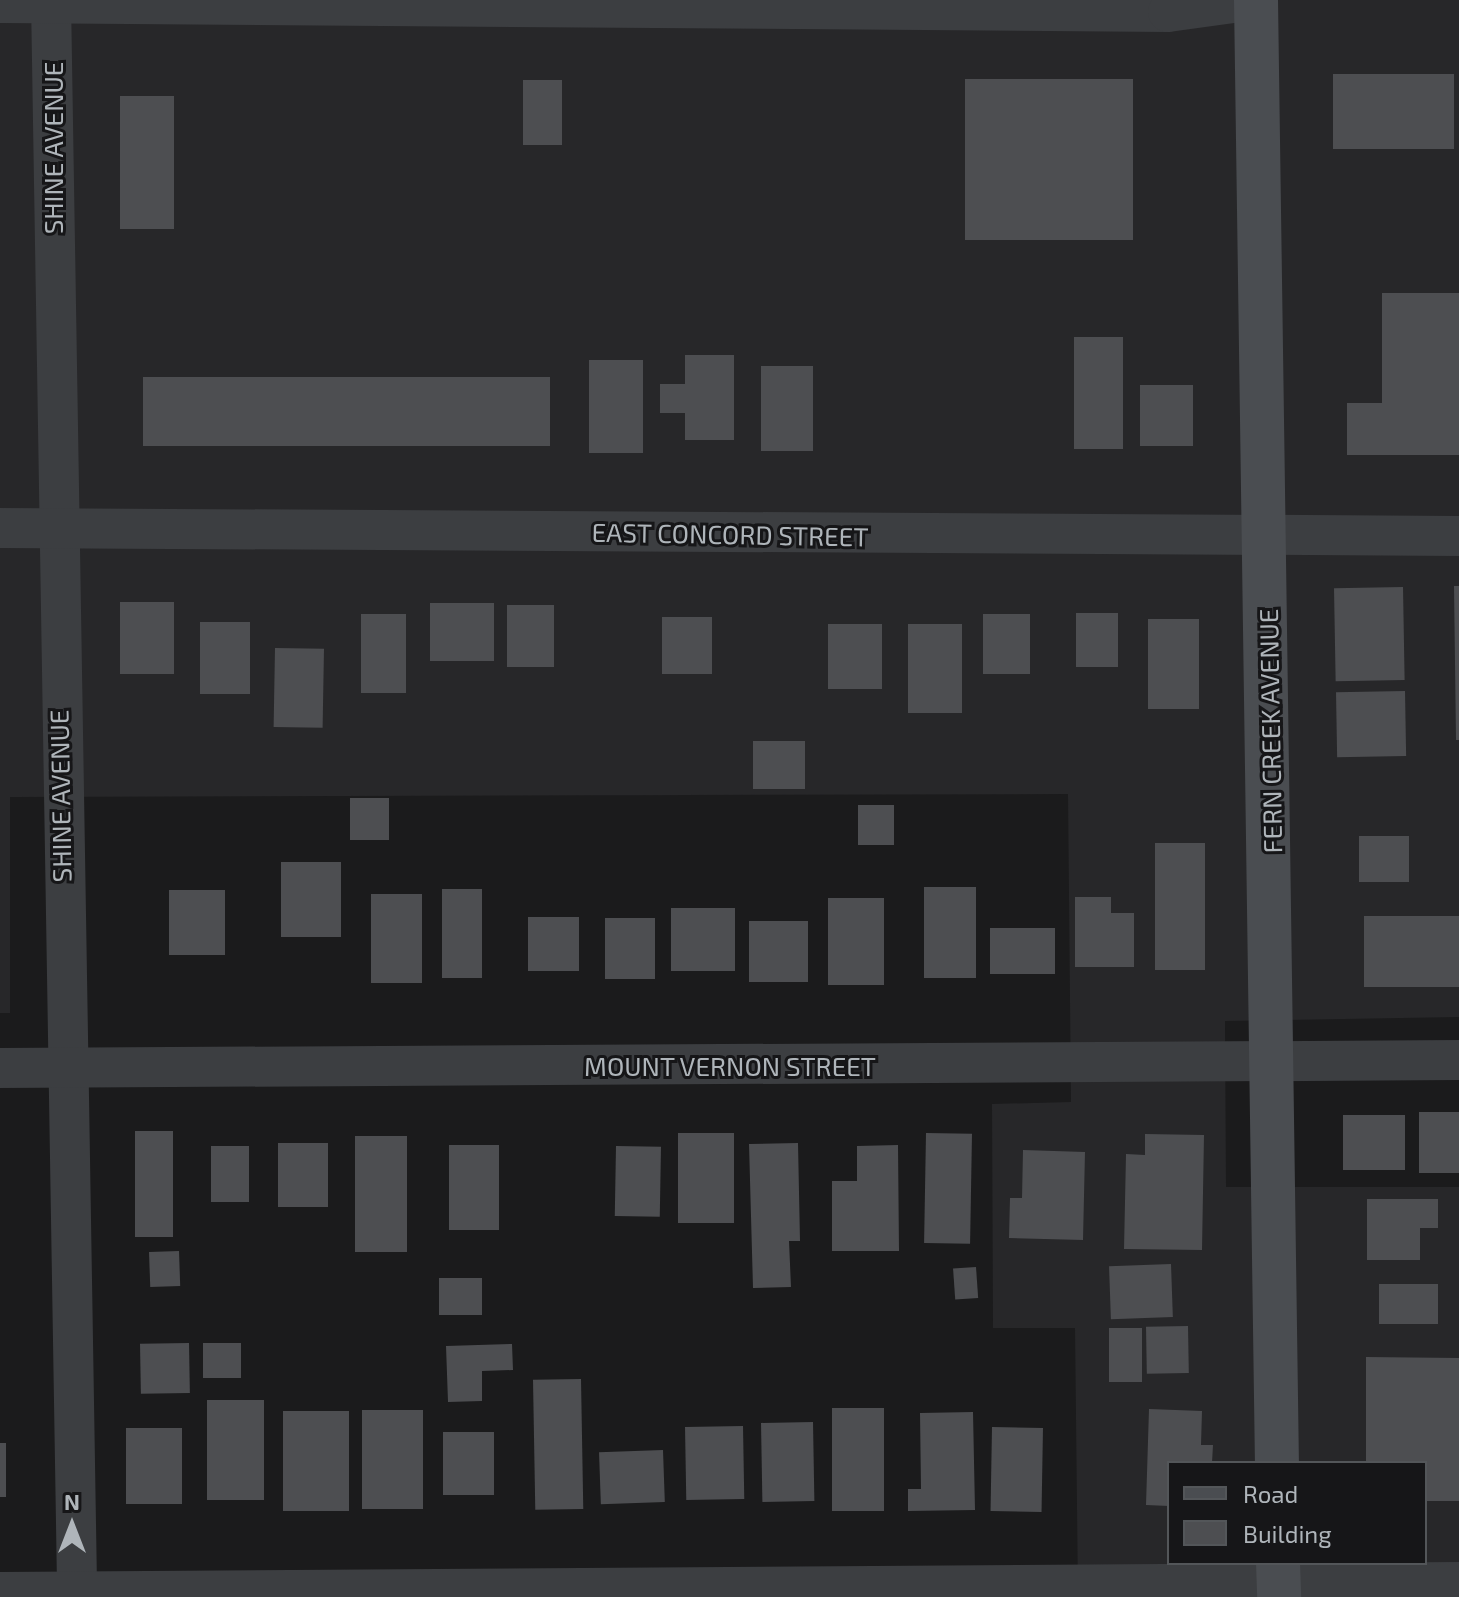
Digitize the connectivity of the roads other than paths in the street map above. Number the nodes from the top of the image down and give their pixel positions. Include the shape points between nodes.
1 (1255, 0) edge
2 (51, 1) edge
3 (0, 3) edge
4 (0, 528) edge
5 (54, 528) junction
6 (1459, 536) edge
7 (1267, 540) junction
8 (1459, 1060) edge
9 (1274, 1063) junction
10 (0, 1068) edge
11 (65, 1069) junction
12 (1277, 1461) edge
13 (1279, 1582) edge
14 (1459, 1582) edge
15 (0, 1592) edge
16 (77, 1592) junction
17 (225, 1596) edge

1 - 2 street via 1168,12
1 - 7 street, FERN CREEK AVENUE
2 - 3 street
2 - 5 street, SHINE AVENUE
4 - 5 street, EAST CONCORD STREET
5 - 7 street, EAST CONCORD STREET
5 - 11 street, SHINE AVENUE
6 - 7 street, EAST CONCORD STREET
7 - 9 street, FERN CREEK AVENUE
8 - 9 street, MOUNT VERNON STREET
9 - 11 street, MOUNT VERNON STREET
9 - 12 street, FERN CREEK AVENUE
10 - 11 street, MOUNT VERNON STREET
11 - 16 street, SHINE AVENUE
13 - 14 street
13 - 17 street
15 - 16 street
16 - 17 street

